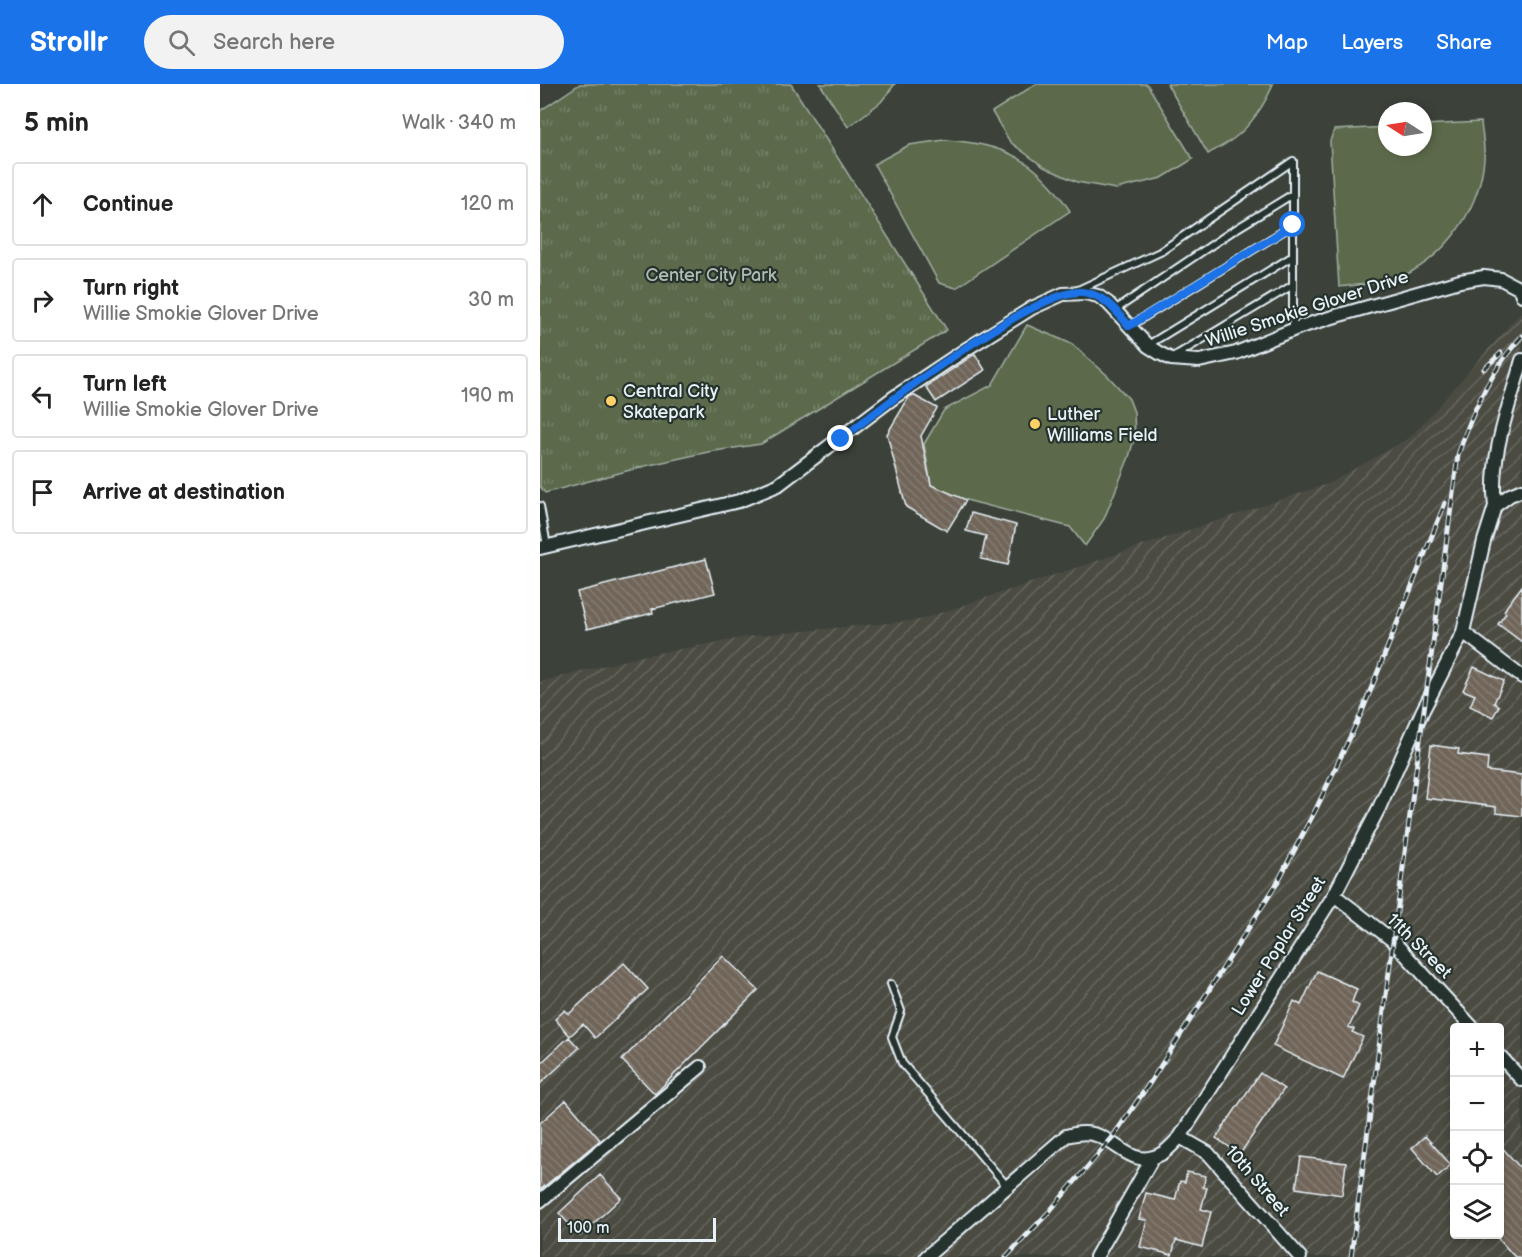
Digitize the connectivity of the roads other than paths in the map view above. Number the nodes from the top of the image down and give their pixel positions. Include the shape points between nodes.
1 (1293, 194) junction
2 (1293, 225) junction
3 (1293, 256) junction
4 (1293, 285) junction
5 (1074, 292) junction
6 (1522, 295) edge
7 (1115, 310) junction
8 (1129, 326) junction
9 (1293, 330) junction
10 (1148, 346) junction
11 (1171, 359) junction
12 (1522, 360) edge
13 (1522, 490) edge
14 (540, 506) edge
15 (1495, 506) junction
16 (544, 547) edge
17 (1463, 633) junction
18 (1522, 676) edge
19 (1334, 896) junction
20 (891, 984) dead end
21 (1468, 1023) edge
22 (1504, 1060) edge
23 (700, 1067) dead end
24 (1522, 1080) edge
25 (1180, 1137) junction
26 (1153, 1157) junction
27 (1008, 1187) junction
28 (540, 1201) edge
29 (926, 1257) edge
30 (1096, 1257) edge
31 (1300, 1257) edge

1 - 2 lane
1 - 5 lane via 1293,161 1160,252
1 - 7 lane
2 - 3 lane
2 - 8 lane
3 - 4 lane
3 - 10 lane
4 - 9 lane
4 - 11 lane
5 - 7 street, Willie Smokie Glover Drive via 1098,296
5 - 16 street via 1032,308 968,348 760,494
6 - 9 street, Willie Smokie Glover Drive via 1501,279 1476,279 1413,293
7 - 8 street, Willie Smokie Glover Drive
8 - 10 street, Willie Smokie Glover Drive
9 - 11 street, Willie Smokie Glover Drive via 1217,358
10 - 11 street, Willie Smokie Glover Drive
12 - 15 street via 1496,460
13 - 15 street
14 - 16 lane
15 - 17 street, Lower Poplar Street
17 - 18 street
17 - 19 street, Lower Poplar Street
19 - 21 street, 11th Street via 1392,940
19 - 25 street, Lower Poplar Street
20 - 27 lane via 901,1011 892,1037 902,1062
22 - 24 street
23 - 28 street
25 - 26 street, Lower Poplar Street
25 - 31 street, 10th Street via 1208,1153
26 - 27 street via 1133,1156 1100,1136 1078,1133 1066,1136
26 - 30 street
27 - 29 street

